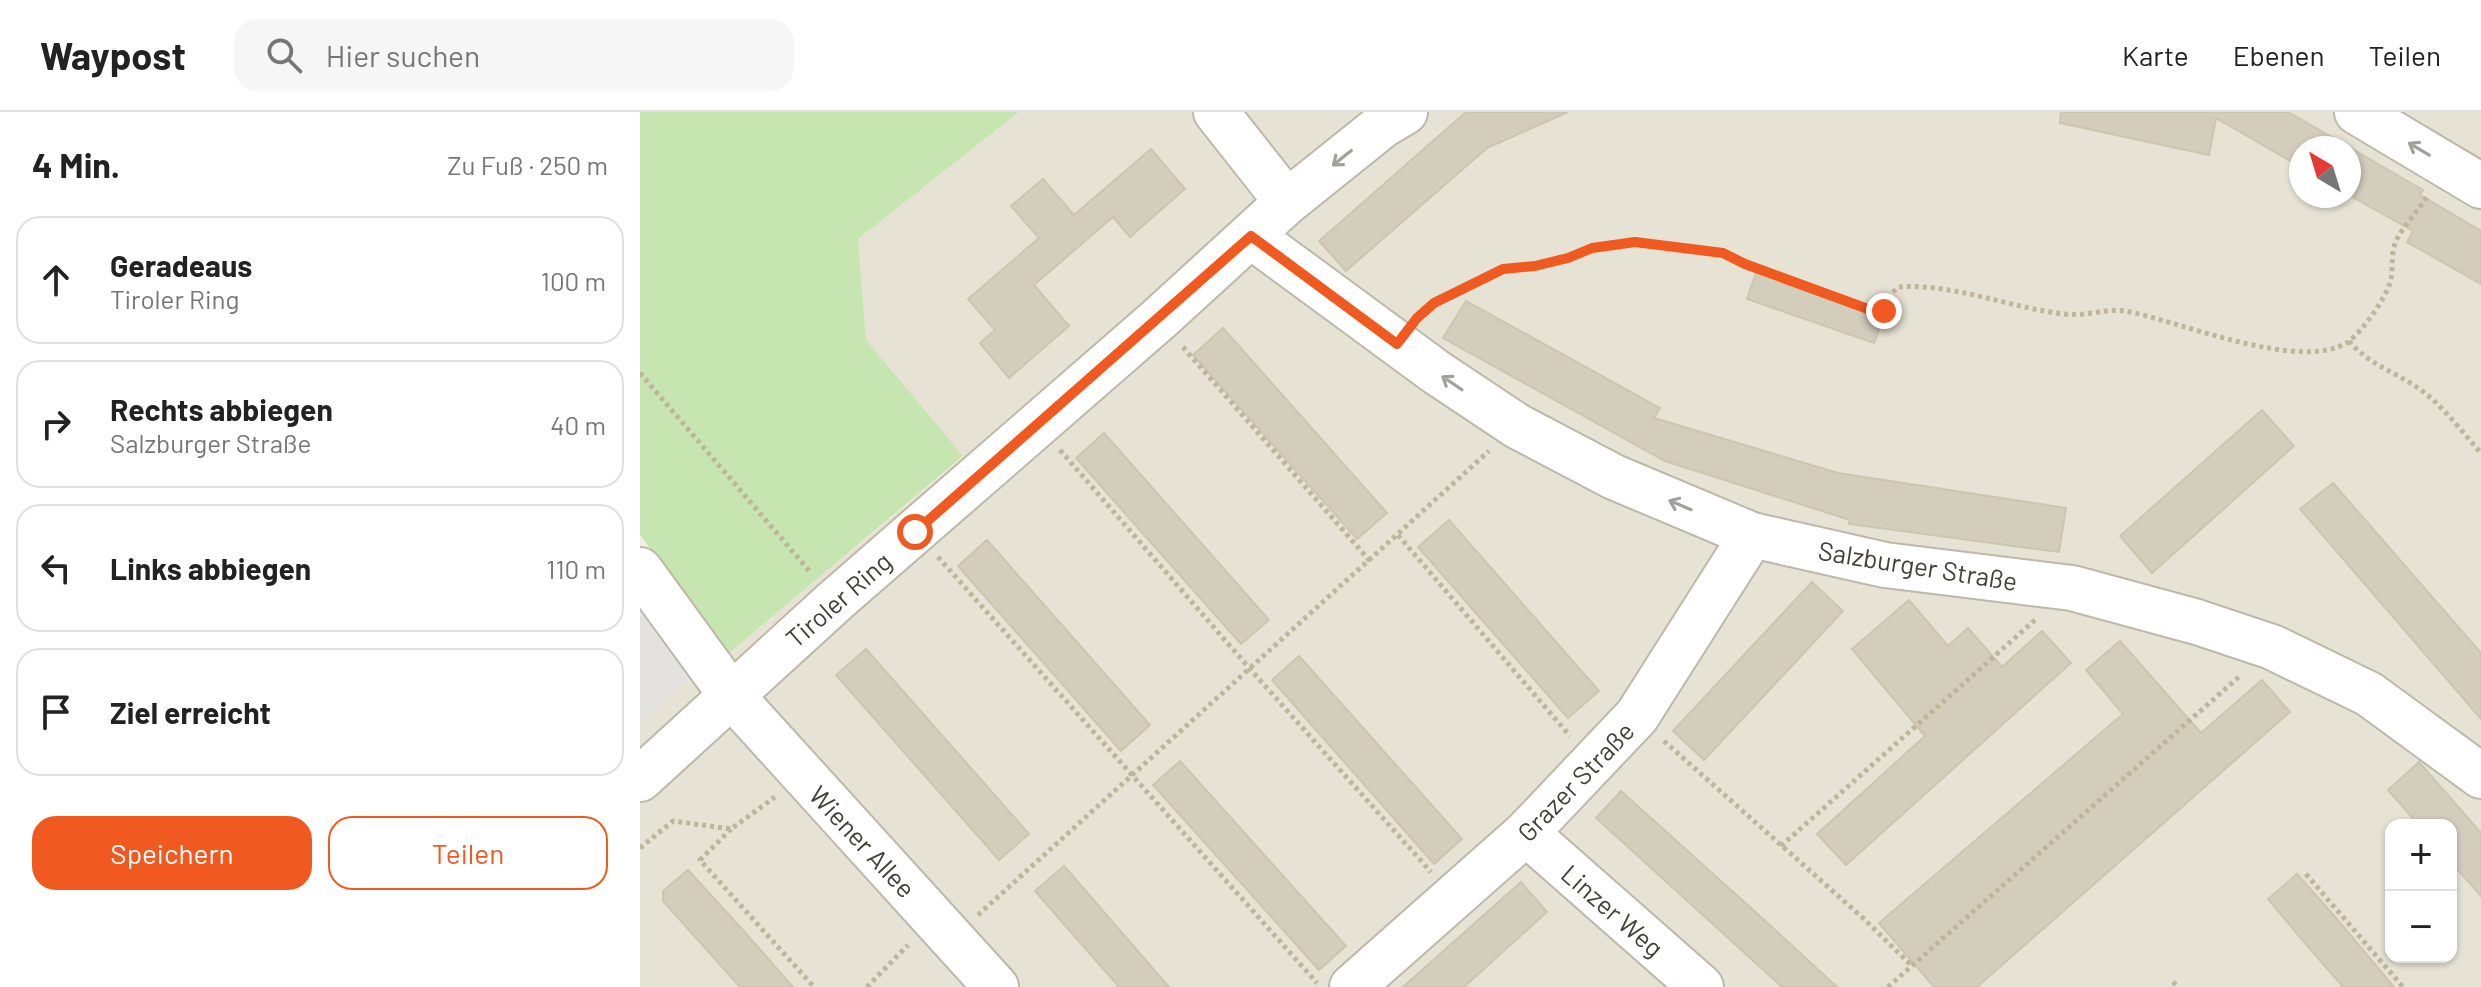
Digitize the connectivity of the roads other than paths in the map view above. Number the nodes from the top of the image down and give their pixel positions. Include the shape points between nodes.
1 (1216, 112) edge
2 (1405, 112) edge
3 (2357, 112) edge
4 (2463, 175) edge
5 (1287, 202) junction
6 (1251, 236) junction
7 (1752, 535) junction
8 (648, 580) edge
9 (731, 695) junction
10 (2481, 776) edge
11 (640, 779) edge
12 (1526, 833) junction
13 (996, 987) edge
14 (1352, 987) edge
15 (1701, 987) edge

1 - 5 street
2 -> 5 street, Tiroler Ring
4 -> 3 street
5 - 6 street, Tiroler Ring
7 -> 6 street, Salzburger Straße via 1614,477 1517,426
6 - 9 street, Tiroler Ring
7 - 10 street, Salzburger Straße via 1885,565 2072,588 2197,622 2272,647 2369,694
7 - 12 street, Grazer Straße via 1637,716
8 - 9 street, Wiener Allee
9 - 11 street, Tiroler Ring
9 - 13 street, Wiener Allee
12 - 14 street, Grazer Straße
12 - 15 street, Linzer Weg

